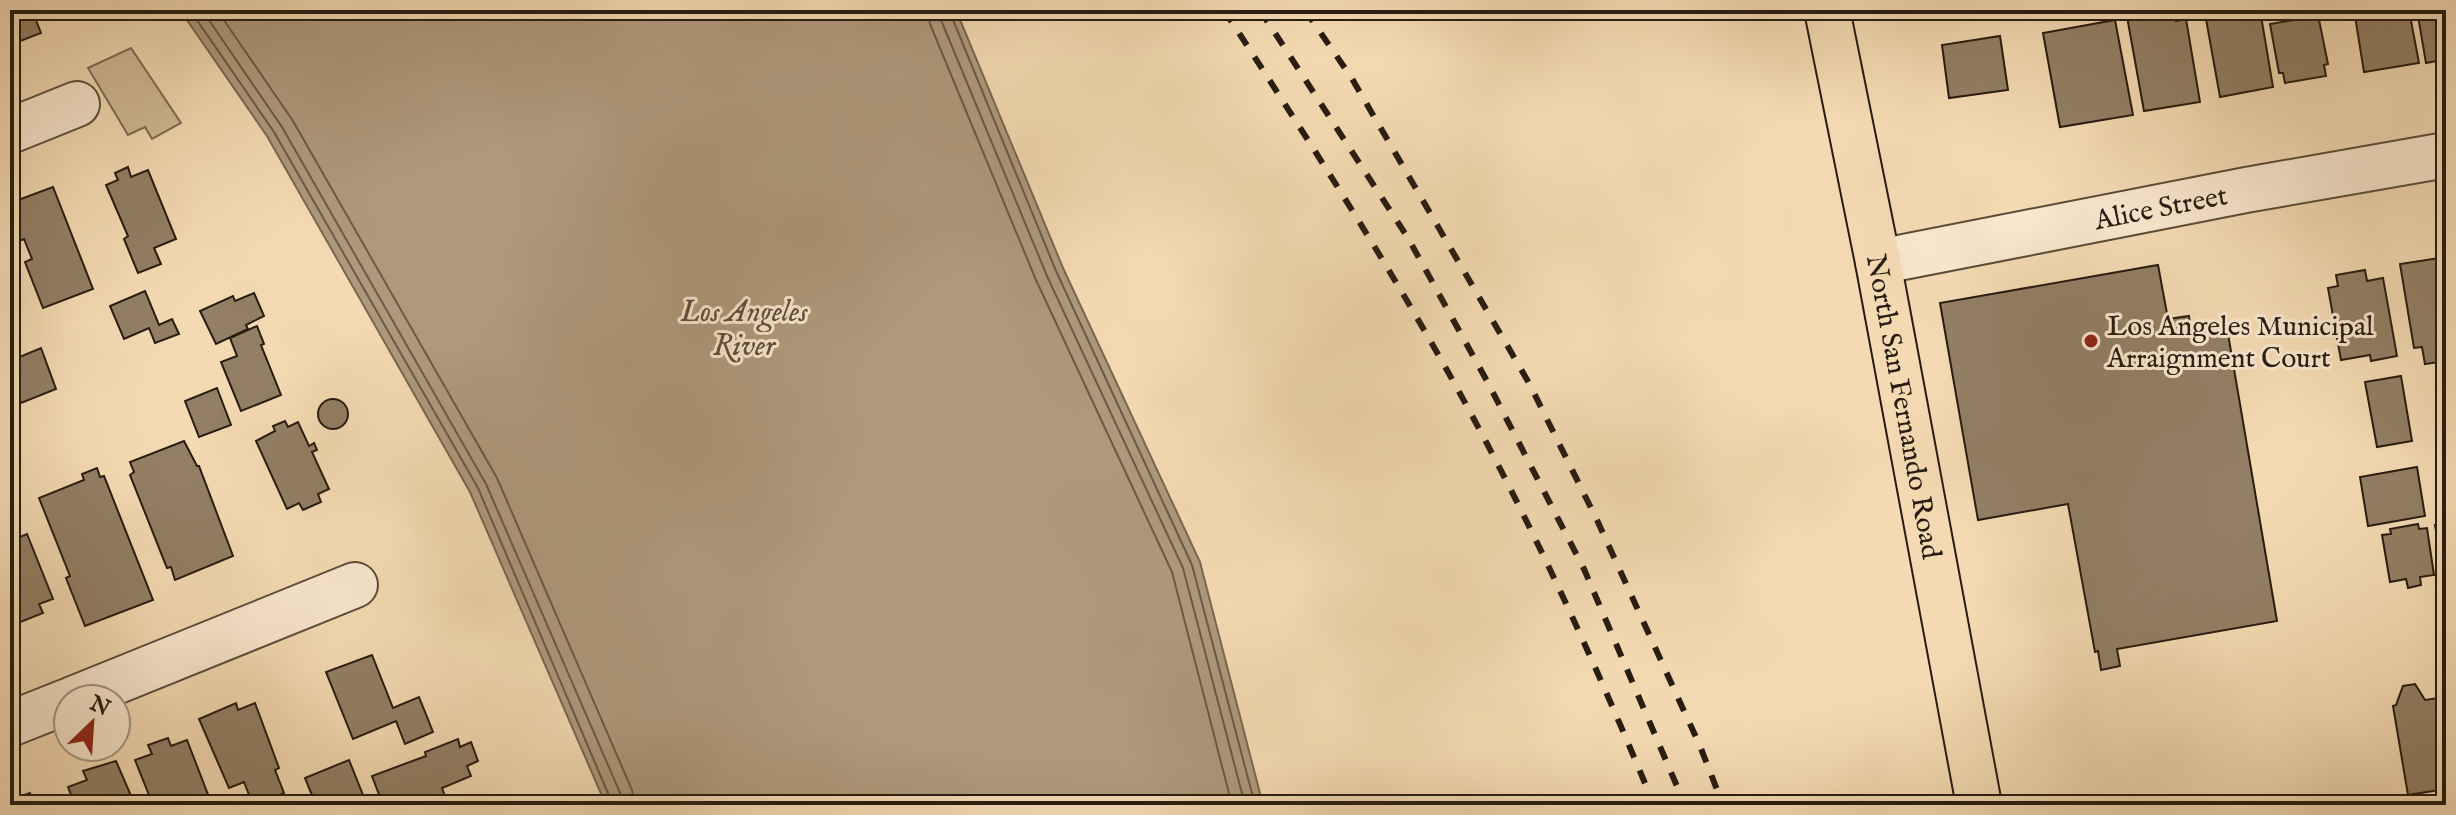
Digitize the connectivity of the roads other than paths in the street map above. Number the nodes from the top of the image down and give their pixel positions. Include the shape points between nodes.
1 (1827, 10) edge
2 (77, 104) dead end
3 (10, 131) edge
4 (2446, 155) edge
5 (1878, 262) junction
6 (355, 585) dead end
7 (112, 683) edge
8 (52, 707) edge
9 (10, 724) edge
10 (1979, 805) edge

1 - 5 main road, North San Fernando Road
2 - 3 street
4 - 5 street, Alice Street
5 - 10 main road, North San Fernando Road
6 - 7 street
8 - 9 street

